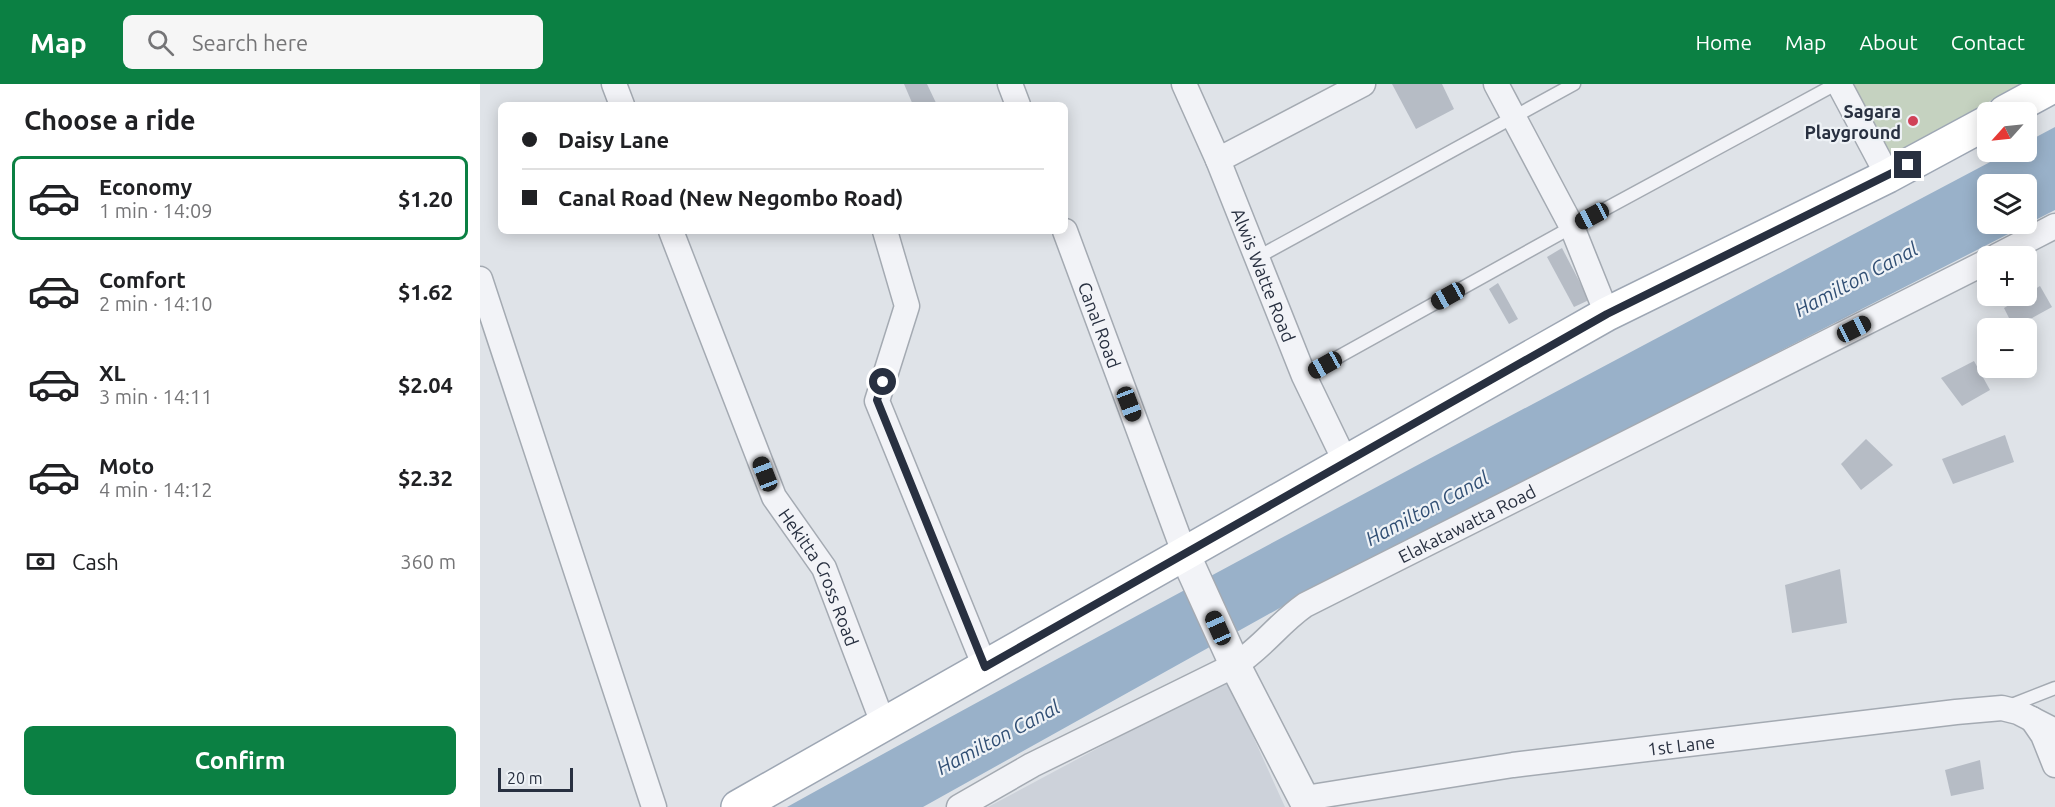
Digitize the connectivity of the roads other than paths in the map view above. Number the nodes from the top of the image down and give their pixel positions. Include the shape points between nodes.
1 (614, 84) edge
2 (1010, 84) edge
3 (1184, 84) edge
4 (1363, 84) edge
5 (1496, 84) edge
6 (1574, 84) edge
7 (1838, 84) edge
8 (2055, 85) edge
9 (621, 102) edge
10 (1017, 102) edge
11 (2024, 102) edge
12 (1513, 117) junction
13 (1977, 128) edge
14 (1218, 160) junction
15 (1888, 176) junction
16 (1572, 226) junction
17 (2055, 226) edge
18 (671, 234) edge
19 (886, 234) edge
20 (1066, 234) edge
21 (2016, 246) edge
22 (1258, 257) junction
23 (1977, 267) edge
24 (480, 279) edge
25 (1607, 314) junction
26 (1304, 376) junction
27 (1347, 463) junction
28 (1185, 555) junction
29 (1235, 665) junction
30 (985, 667) junction
31 (2055, 688) edge
32 (2002, 708) junction
33 (2031, 719) junction
34 (884, 726) junction
35 (2055, 731) edge
36 (2055, 765) edge
37 (1306, 803) edge
38 (654, 807) edge
39 (738, 807) edge
40 (959, 807) edge

1 - 9 street
2 - 10 street
3 - 14 street, Alwis Watte Road
4 - 14 street
5 - 12 street
6 - 12 lane
7 - 15 street
7 - 16 lane
8 - 11 main road
12 - 16 street
12 - 22 lane
13 - 15 main road
14 - 22 street, Alwis Watte Road
15 - 25 main road
16 - 25 street
16 - 26 lane
17 - 21 street
18 - 34 street, Hekitta Cross Road via 774,497 824,568
19 - 30 street via 907,306 877,400
20 - 28 street, Canal Road
22 - 26 street, Alwis Watte Road
23 - 29 street, Elakatawatta Road via 1305,604
24 - 38 street
25 - 27 main road
26 - 27 street, Alwis Watte Road
27 - 28 main road
28 - 29 street
28 - 30 main road
29 - 37 street
29 - 40 street, Elakatawatta Road via 1032,765
30 - 34 main road
31 - 32 lane
32 - 33 street, 1st Lane
32 - 37 street, 1st Lane via 1524,764
33 - 35 street, 1st Lane
33 - 36 street via 2043,735
34 - 39 main road

